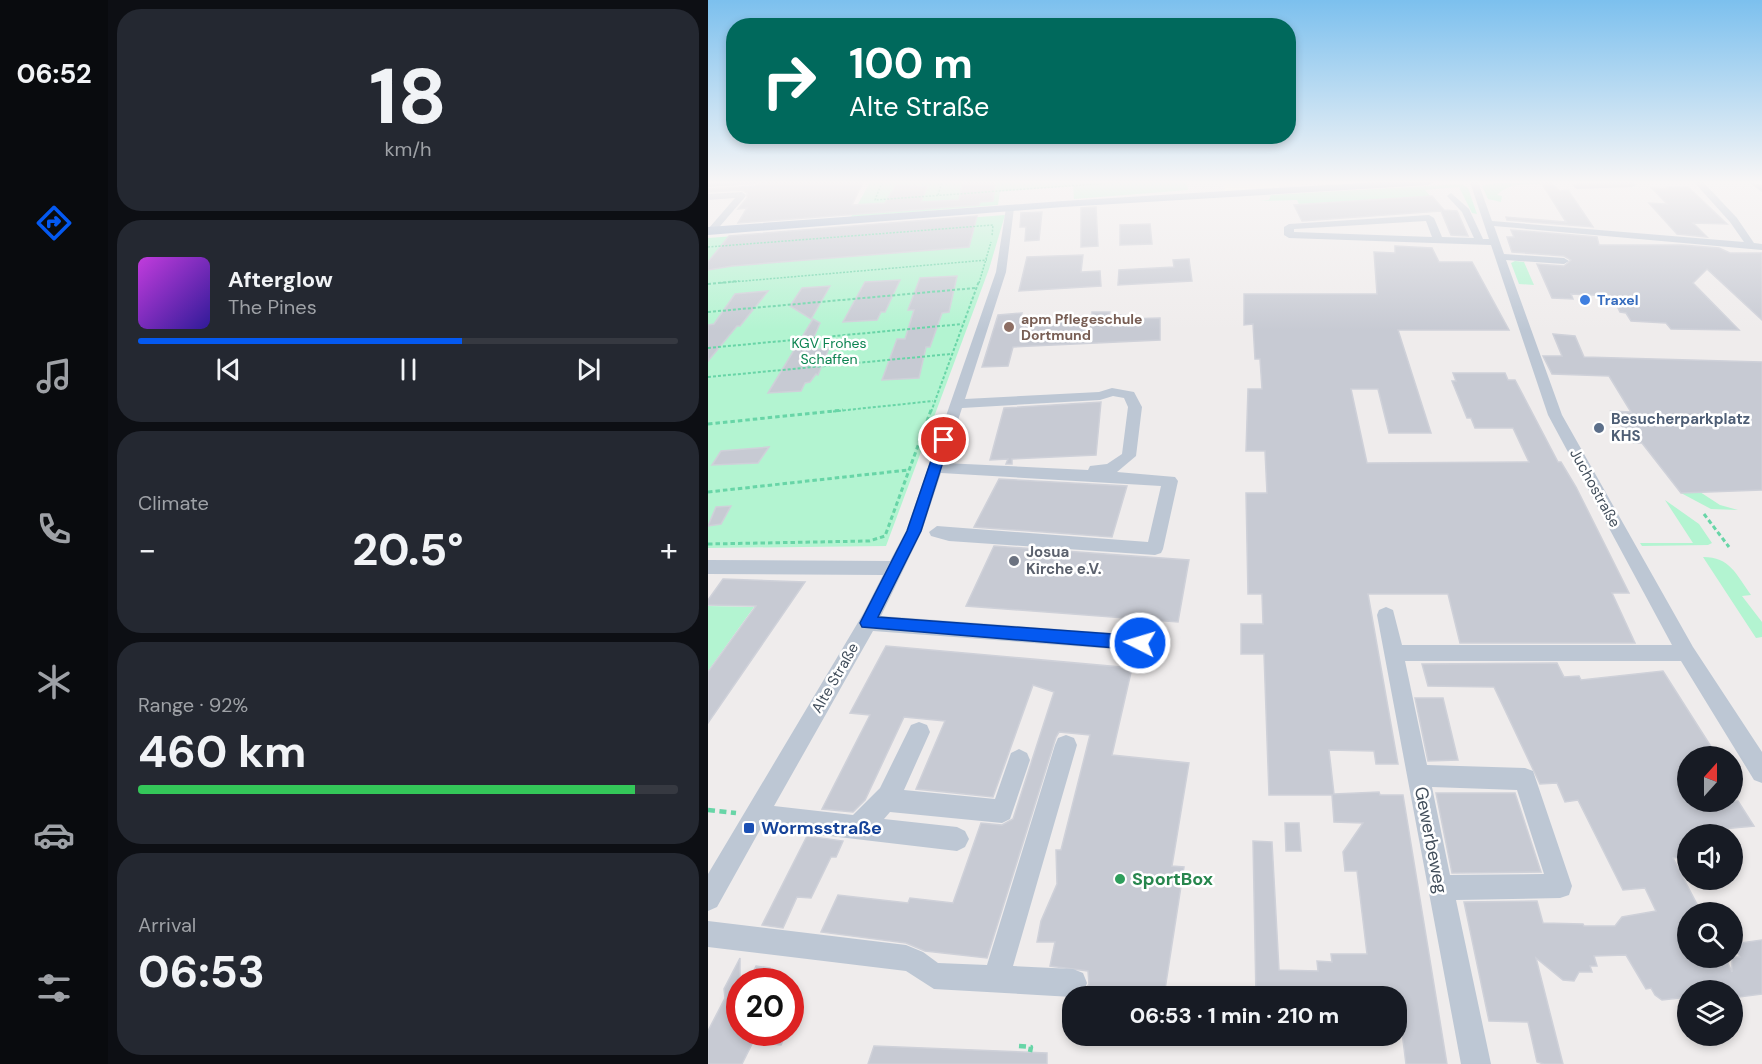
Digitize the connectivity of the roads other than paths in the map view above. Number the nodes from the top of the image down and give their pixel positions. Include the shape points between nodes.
1 (1007, 232) edge
2 (1289, 232) edge
3 (1434, 232) edge
4 (1475, 232) edge
5 (1491, 232) edge
6 (1585, 232) edge
7 (1744, 232) edge
8 (1438, 240) junction
9 (1480, 242) junction
10 (1495, 242) junction
11 (1757, 247) edge
12 (1500, 257) junction
13 (1564, 261) dead end
14 (956, 404) junction
15 (937, 463) junction
16 (937, 532) dead end
17 (708, 567) edge
18 (897, 568) junction
19 (1386, 615) dead end
20 (868, 623) junction
21 (1140, 643) dead end
22 (1393, 653) junction
23 (1686, 653) junction
24 (919, 732) dead end
25 (1066, 745) dead end
26 (1019, 760) dead end
27 (1762, 772) edge
28 (1418, 776) junction
29 (887, 800) junction
30 (756, 816) junction
31 (858, 826) junction
32 (957, 839) dead end
33 (1440, 888) junction
34 (708, 898) edge
35 (708, 934) edge
36 (996, 979) junction
37 (1073, 983) dead end
38 (1476, 1064) edge

1 - 14 street, Alte Straße via 1001,272
2 - 8 street via 1289,235
3 - 8 street
4 - 9 street
5 - 10 street, Juchostraße
6 - 11 street
7 - 11 street
8 - 9 street
9 - 10 street
10 - 12 street, Juchostraße
12 - 13 street
12 - 23 street, Juchostraße via 1555,415
14 - 15 street, Alte Straße
14 - 15 street via 1121,392 1135,403 1131,451 1124,461 1103,470
15 - 16 street via 1170,481 1155,549
15 - 18 street, Alte Straße
17 - 18 street
18 - 20 street, Alte Straße
19 - 22 street, Gewerbeweg
20 - 21 street
20 - 30 street, Alte Straße
22 - 23 street
22 - 28 street, Gewerbeweg
23 - 27 street, Juchostraße
24 - 29 street
25 - 36 street
26 - 29 street via 1002,812
28 - 33 street, Gewerbeweg
28 - 33 street via 1525,779 1560,886
29 - 31 street via 874,816
30 - 31 street
30 - 34 street, Alte Straße
31 - 32 street
33 - 38 street, Gewerbeweg
35 - 36 street via 906,958 934,976
36 - 37 street

